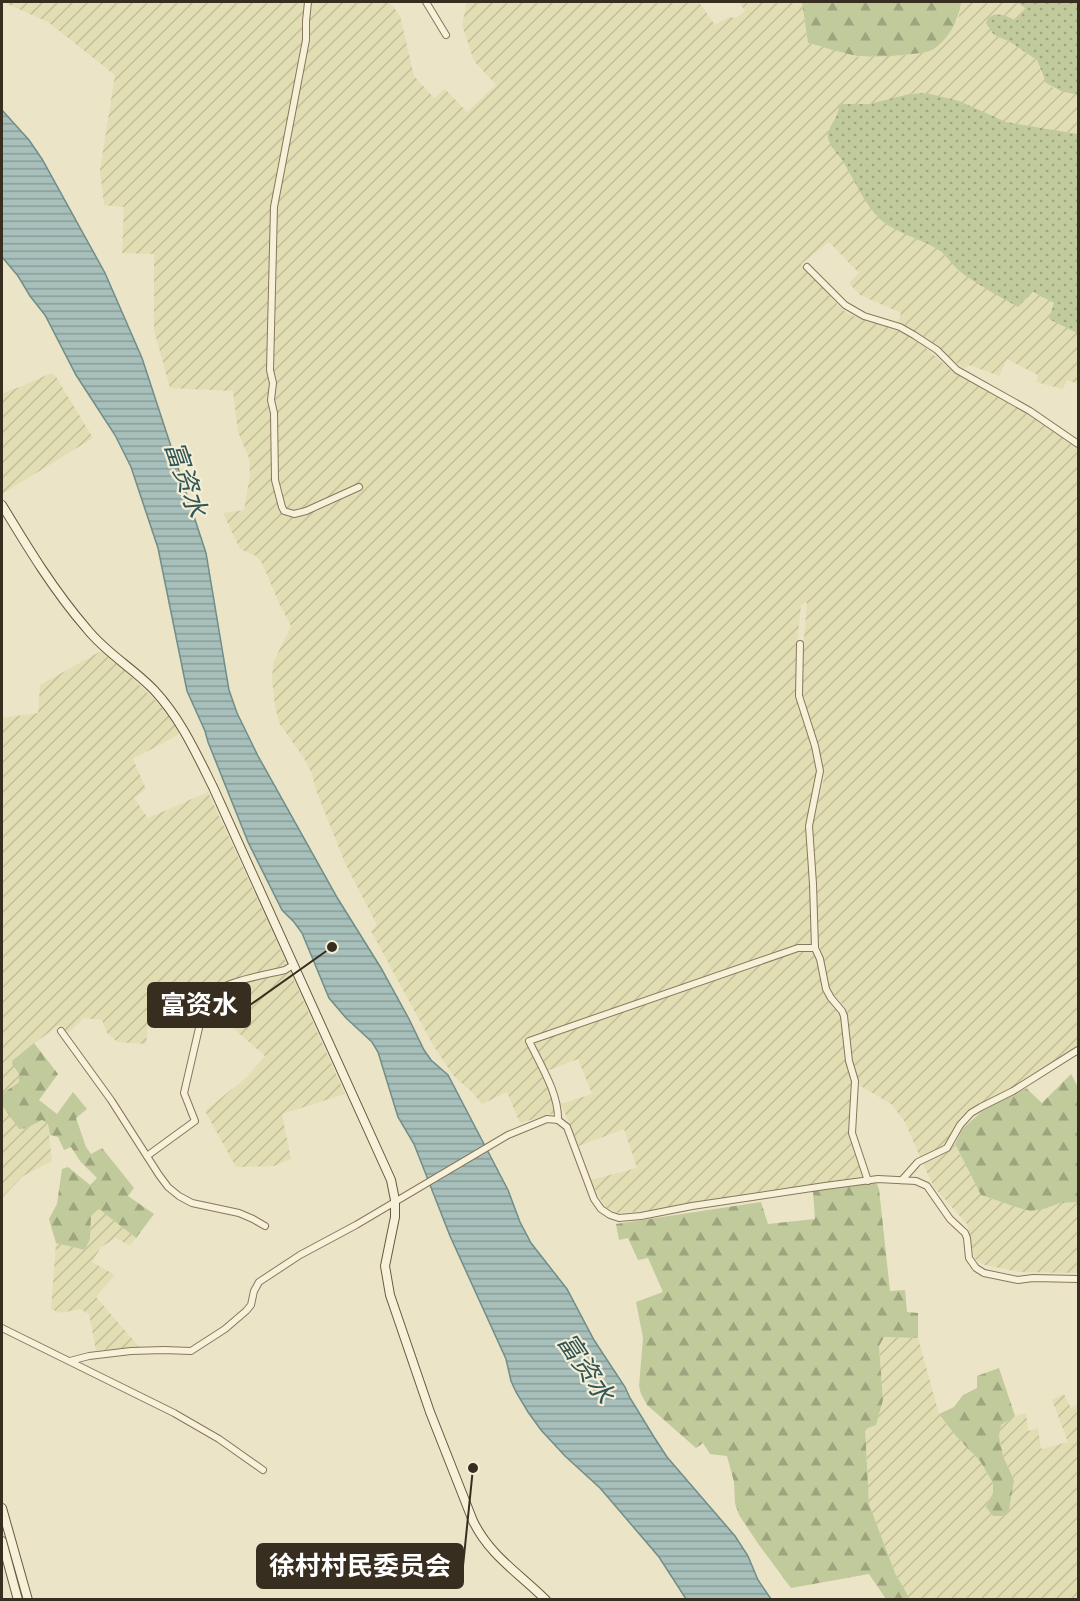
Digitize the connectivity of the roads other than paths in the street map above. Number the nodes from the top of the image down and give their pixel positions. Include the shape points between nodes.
1 (309, 2) edge
2 (426, 2) edge
3 (446, 35) dead end
4 (807, 267) dead end
5 (1078, 444) edge
6 (358, 487) dead end
7 (2, 505) edge
8 (800, 644) dead end
9 (815, 948) junction
10 (293, 965) junction
11 (61, 1031) dead end
12 (1078, 1050) edge
13 (558, 1120) junction
14 (147, 1156) junction
15 (902, 1180) junction
16 (868, 1181) junction
17 (395, 1202) junction
18 (265, 1226) dead end
19 (1078, 1279) edge
20 (2, 1329) edge
21 (70, 1361) junction
22 (263, 1470) dead end
23 (2, 1508) edge
24 (2, 1541) edge
25 (18, 1599) edge
26 (28, 1599) edge
27 (546, 1599) edge

1 - 6 street via 306,40 274,207 270,370 275,480 284,511 294,514
2 - 3 street
4 - 5 street via 845,305 915,334 957,370 1030,411
7 - 10 street via 49,580 87,630 153,689 181,724
8 - 9 street via 799,696 820,771 809,826
9 - 13 street via 798,948 530,1041 555,1098
9 - 16 street via 826,989 844,1016 855,1081 852,1133
10 - 14 street via 226,985 205,1000 184,1093 195,1121
10 - 17 street via 391,1180
11 - 14 street
12 - 15 street via 971,1113 947,1148 918,1162
13 - 16 street via 568,1129 594,1199 601,1209 619,1218
13 - 17 street via 546,1119 508,1135
14 - 18 street via 163,1181 179,1196 238,1213
15 - 16 street
15 - 19 street via 927,1186 965,1233 969,1258 984,1273 1018,1280
17 - 21 street via 259,1282 246,1311 191,1351 131,1351
17 - 27 street via 386,1276 430,1412 481,1537
20 - 21 street
21 - 22 street via 197,1426
23 - 26 street
24 - 25 street

